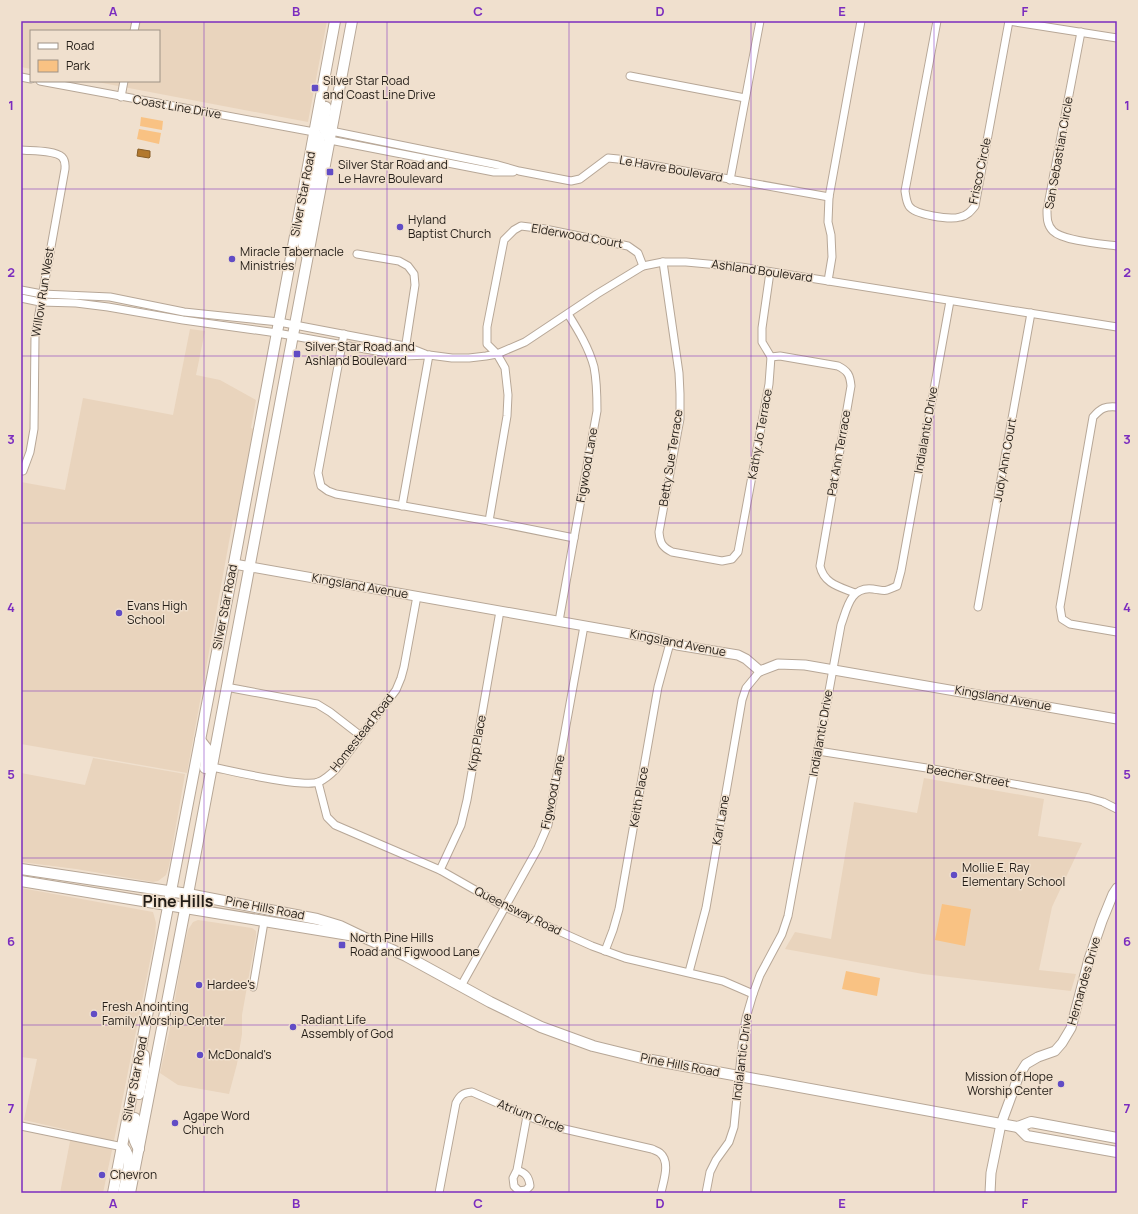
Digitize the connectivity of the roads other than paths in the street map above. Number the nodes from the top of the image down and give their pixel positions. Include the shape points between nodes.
1 (335, 21) edge
2 (349, 21) edge
3 (352, 21) edge
4 (760, 21) edge
5 (861, 21) edge
6 (937, 21) edge
7 (1009, 21) edge
8 (1081, 32) junction
9 (1117, 38) edge
10 (331, 44) junction
11 (347, 50) junction
12 (630, 76) dead end
13 (45, 82) edge
14 (124, 82) edge
15 (121, 97) junction
16 (745, 98) junction
17 (314, 132) junction
18 (330, 135) junction
19 (21, 150) edge
20 (730, 180) junction
21 (829, 196) junction
22 (1117, 246) edge
23 (357, 254) dead end
24 (307, 258) junction
25 (663, 262) junction
26 (643, 266) junction
27 (770, 272) junction
28 (828, 281) junction
29 (21, 290) edge
30 (42, 294) junction
31 (21, 298) edge
32 (950, 301) junction
33 (40, 302) junction
34 (1031, 313) junction
35 (568, 314) junction
36 (279, 322) junction
37 (295, 324) junction
38 (1117, 327) edge
39 (277, 333) junction
40 (344, 334) junction
41 (293, 336) junction
42 (342, 346) junction
43 (405, 346) junction
44 (497, 354) junction
45 (404, 356) junction
46 (429, 356) junction
47 (771, 357) junction
48 (1117, 407) edge
49 (23, 470) dead end
50 (402, 506) junction
51 (489, 521) junction
52 (574, 538) junction
53 (696, 557) joint
54 (234, 564) junction
55 (250, 567) junction
56 (855, 593) junction
57 (417, 596) junction
58 (978, 607) dead end
59 (500, 611) junction
60 (559, 621) junction
61 (584, 626) junction
62 (1117, 632) edge
63 (670, 643) junction
64 (833, 669) junction
65 (760, 672) junction
66 (226, 687) junction
67 (1117, 719) edge
68 (361, 736) junction
69 (200, 740) junction
70 (818, 751) junction
71 (212, 767) junction
72 (318, 782) junction
73 (1117, 809) edge
74 (197, 846) junction
75 (21, 869) edge
76 (440, 870) junction
77 (21, 881) edge
78 (1117, 888) edge
79 (172, 891) junction
80 (188, 894) junction
81 (168, 906) junction
82 (505, 907) junction
83 (186, 909) junction
84 (264, 922) junction
85 (363, 937) junction
86 (605, 951) junction
87 (689, 972) junction
88 (461, 986) junction
89 (253, 987) dead end
90 (753, 994) junction
91 (144, 1031) junction
92 (739, 1076) junction
93 (527, 1116) junction
94 (1001, 1124) junction
95 (21, 1126) edge
96 (1018, 1127) junction
97 (1117, 1138) edge
98 (123, 1147) junction
99 (139, 1149) junction
100 (1117, 1152) edge
101 (517, 1170) dead end
102 (113, 1193) edge
103 (123, 1193) edge
104 (130, 1193) edge
105 (439, 1193) edge
106 (661, 1193) edge
107 (706, 1193) edge
108 (990, 1193) edge

1 - 10 main road, Silver Star Road
2 - 11 main road
3 - 11 main road, Silver Star Road
4 - 16 street
5 - 21 street
6 - 7 street, Frisco Circle via 905,191 910,207 918,213 952,219 969,214 975,206
7 - 8 street
8 - 9 street
8 - 22 street, San Sebastian Circle via 1047,210 1047,222 1052,231 1061,237
10 - 17 main road, Silver Star Road
10 - 18 main road via 332,76 323,127
11 - 18 main road, Silver Star Road
12 - 16 street
13 - 15 street, Coast Line Drive
14 - 15 street
15 - 17 street, Coast Line Drive
16 - 20 street
17 - 24 main road via 321,142 303,242
17 - 36 main road, Silver Star Road
18 - 20 street, Le Havre Boulevard via 494,172 519,171 571,181 580,179 608,158
18 - 24 main road, Silver Star Road
19 - 30 street, Willow Run West via 52,153 61,156 65,162 66,169
20 - 21 street, Le Havre Boulevard
21 - 28 street via 828,222 832,257
23 - 43 street via 399,262 408,266 414,274 415,285
24 - 37 main road, Silver Star Road
25 - 26 street, Ashland Boulevard
25 - 27 street, Ashland Boulevard via 709,263
25 - 53 street, Betty Sue Terrace via 679,373 680,419 659,532 660,541 665,549
26 - 35 street, Ashland Boulevard
26 - 44 street, Elderwood Court via 638,254 628,246 521,226 514,230 504,240 487,327 487,344
27 - 28 street, Ashland Boulevard
27 - 47 street via 762,342
28 - 32 street, Ashland Boulevard
29 - 30 street, Ashland Boulevard
30 - 33 street, Willow Run West
30 - 36 street, Ashland Boulevard via 110,297 184,312
31 - 33 street, Ashland Boulevard
32 - 34 street, Ashland Boulevard
32 - 56 street, Indialantic Drive via 897,586 885,592 865,589
33 - 39 street, Ashland Boulevard via 108,307
33 - 49 street, Willow Run West via 35,336 34,429 30,452
34 - 38 street, Ashland Boulevard
34 - 58 street, Judy Ann Court
35 - 44 street, Ashland Boulevard via 525,342
35 - 52 street, Figwood Lane via 594,367 597,389 597,411
36 - 37 street, Ashland Boulevard
36 - 39 main road, Silver Star Road
37 - 40 street, Ashland Boulevard
37 - 41 main road, Silver Star Road
39 - 41 street, Ashland Boulevard
39 - 54 main road, Silver Star Road
40 - 42 street
40 - 43 street, Ashland Boulevard
41 - 42 street, Ashland Boulevard
41 - 55 main road, Silver Star Road
42 - 45 street, Ashland Boulevard
42 - 50 street via 318,473 321,486 336,494
43 - 45 street
43 - 46 street, Ashland Boulevard
44 - 46 street, Ashland Boulevard via 469,358
44 - 51 street, Elderwood Court via 505,368 507,416
45 - 46 street, Ashland Boulevard
46 - 50 street
47 - 53 street, Kathy Jo Terrace via 769,384 738,552 732,559 722,561
47 - 56 street, Pat Ann Terrace via 780,356 838,366 850,376 851,386 820,566 822,574 832,584
48 - 62 street via 1100,409 1093,417 1060,607 1062,619 1070,624
50 - 51 street
51 - 52 street
52 - 60 street, Figwood Lane
54 - 55 street, Kingsland Avenue
54 - 69 main road, Silver Star Road
55 - 57 street, Kingsland Avenue
55 - 66 main road, Silver Star Road
56 - 64 street, Indialantic Drive via 841,625
57 - 59 street, Kingsland Avenue
57 - 68 street, Homestead Road via 401,678 389,700
59 - 60 street, Kingsland Avenue
59 - 76 street, Kipp Place via 467,800 461,825
60 - 61 street, Kingsland Avenue
61 - 63 street, Kingsland Avenue
61 - 82 street, Figwood Lane via 548,825
63 - 65 street, Kingsland Avenue via 738,655
63 - 86 street, Keith Place via 658,687 619,909
64 - 65 street, Kingsland Avenue via 784,664 774,665
64 - 67 street, Kingsland Avenue
64 - 70 street, Indialantic Drive
65 - 87 street, Karl Lane via 746,688 742,700 706,908
66 - 68 street via 317,704
66 - 71 main road, Silver Star Road
68 - 72 street, Homestead Road via 336,769
69 - 74 main road via 207,756
69 - 79 main road, Silver Star Road
70 - 73 street, Beecher Street via 1089,798
70 - 90 street, Indialantic Drive via 788,916
71 - 72 street via 300,783
71 - 74 main road, Silver Star Road
72 - 76 street, Queensway Road via 326,814 332,822
74 - 80 main road, Silver Star Road
75 - 79 main road, Pine Hills Road
76 - 82 street, Queensway Road
77 - 81 main road, Pine Hills Road
78 - 94 street, Hernandes Drive via 1089,959 1071,1028 1055,1051 1026,1064 1019,1075
79 - 80 main road, Pine Hills Road
79 - 81 main road, Silver Star Road
80 - 83 main road, Silver Star Road
80 - 85 main road, Pine Hills Road via 317,918
81 - 83 main road, Pine Hills Road
81 - 91 main road, Silver Star Road
82 - 86 street, Queensway Road
82 - 88 street, Figwood Lane
83 - 84 main road, Pine Hills Road
83 - 99 main road, Silver Star Road
84 - 85 main road, Pine Hills Road
84 - 89 street
85 - 88 main road, Pine Hills Road via 406,956
86 - 87 street, Queensway Road
87 - 90 street, Queensway Road via 723,981
88 - 92 main road, Pine Hills Road via 534,1024 593,1046 646,1059
90 - 92 street, Indialantic Drive via 744,1025
91 - 98 main road, Silver Star Road
91 - 99 main road via 144,1069 133,1128 133,1138
92 - 94 main road, Pine Hills Road
92 - 107 street, Indialantic Drive via 734,1127 729,1142 710,1172
93 - 101 street
93 - 105 street, Atrium Circle via 476,1093 459,1096
93 - 106 street, Atrium Circle via 560,1128 660,1153 666,1165
94 - 96 main road, Pine Hills Road
94 - 108 street, Hernandes Drive via 991,1174
95 - 98 street
96 - 97 main road, Pine Hills Road via 1031,1122
96 - 100 main road, Pine Hills Road via 1027,1136
98 - 102 main road, Silver Star Road
98 - 103 main road via 128,1152 129,1160
99 - 104 main road, Silver Star Road

